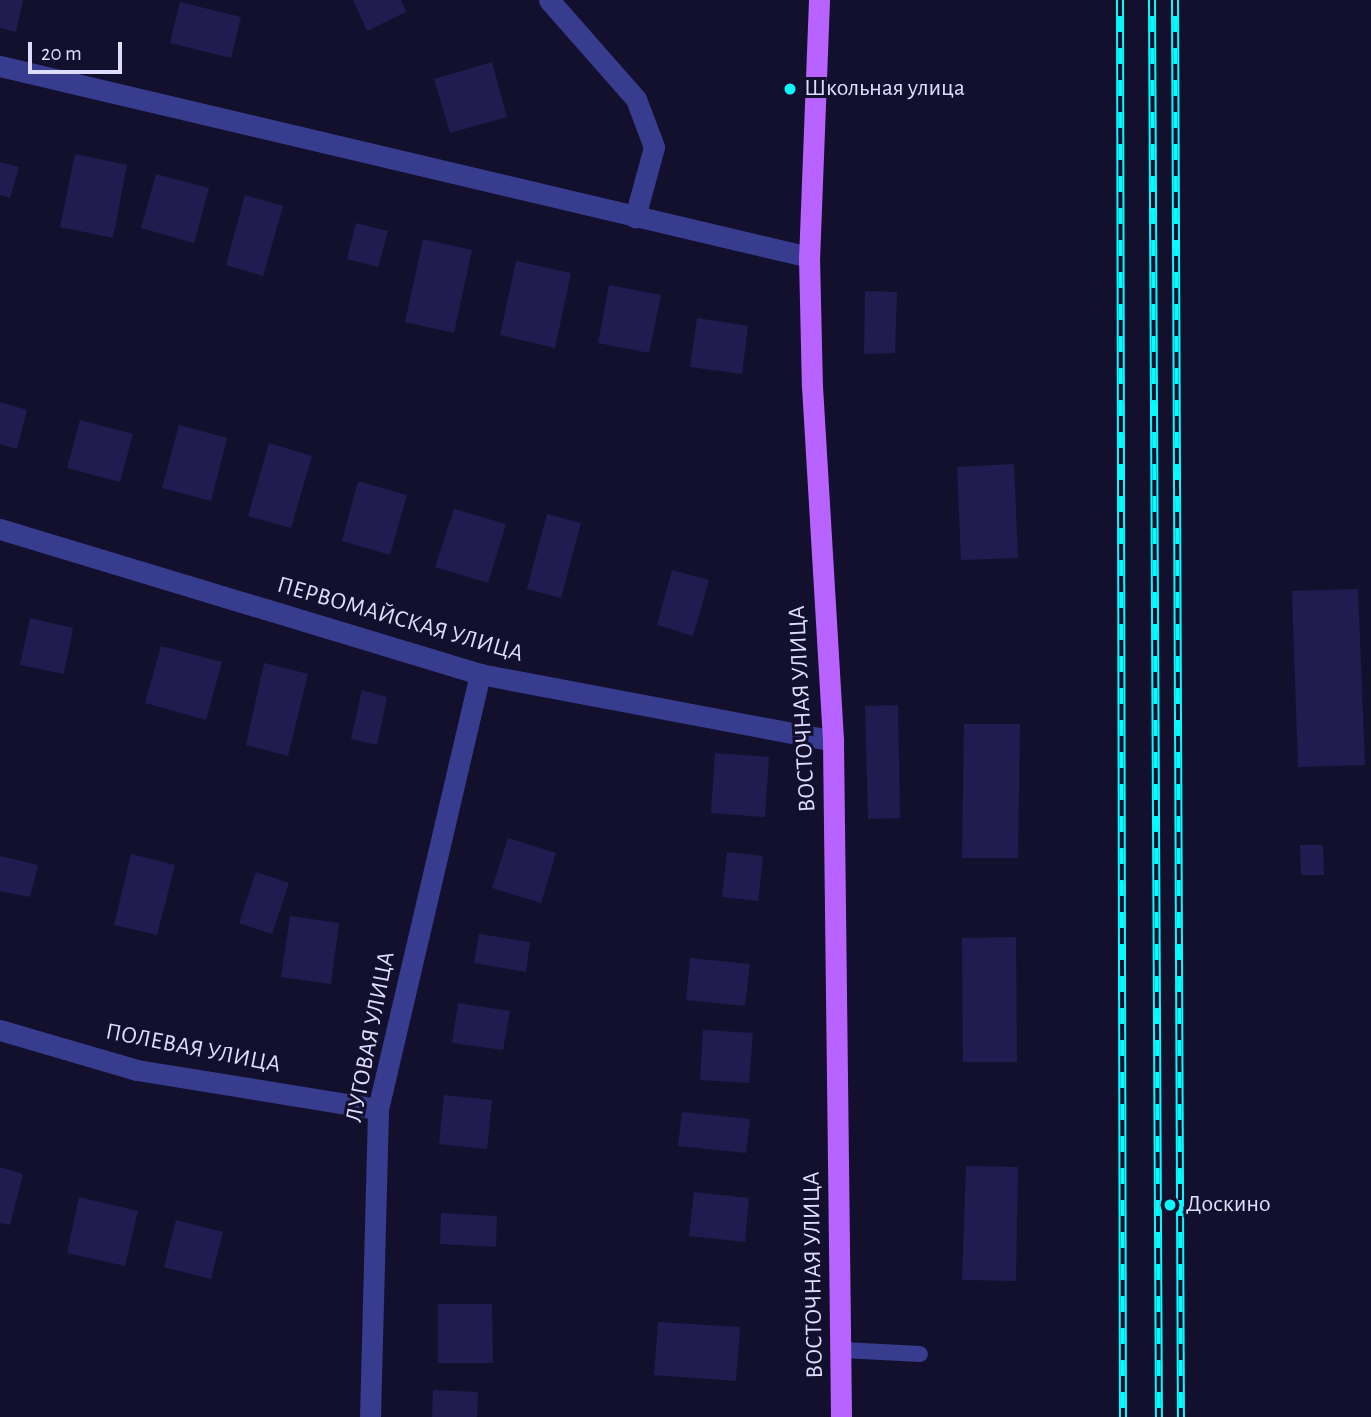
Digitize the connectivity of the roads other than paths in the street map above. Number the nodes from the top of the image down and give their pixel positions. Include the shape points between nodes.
1 (549, 0) edge
2 (819, 0) edge
3 (0, 66) edge
4 (635, 217) junction
5 (809, 257) junction
6 (0, 529) edge
7 (480, 674) junction
8 (833, 741) junction
9 (0, 1030) edge
10 (378, 1109) junction
11 (843, 1350) junction
12 (920, 1354) dead end
13 (370, 1417) edge
14 (841, 1417) edge

1 - 4 street via 636,99 654,147
2 - 5 main road, ВОСТОЧНАЯ УЛИЦА
3 - 4 street
4 - 5 street
5 - 8 main road, ВОСТОЧНАЯ УЛИЦА via 811,386
6 - 7 street, ПЕРВОМАЙСКАЯ УЛИЦА
7 - 8 street, ПЕРВОМАЙСКАЯ УЛИЦА
7 - 10 street, ЛУГОВАЯ УЛИЦА
8 - 11 main road, ВОСТОЧНАЯ УЛИЦА
9 - 10 street, ПОЛЕВАЯ УЛИЦА via 137,1070
10 - 13 street, ЛУГОВАЯ УЛИЦА
11 - 12 lane
11 - 14 main road, ВОСТОЧНАЯ УЛИЦА

